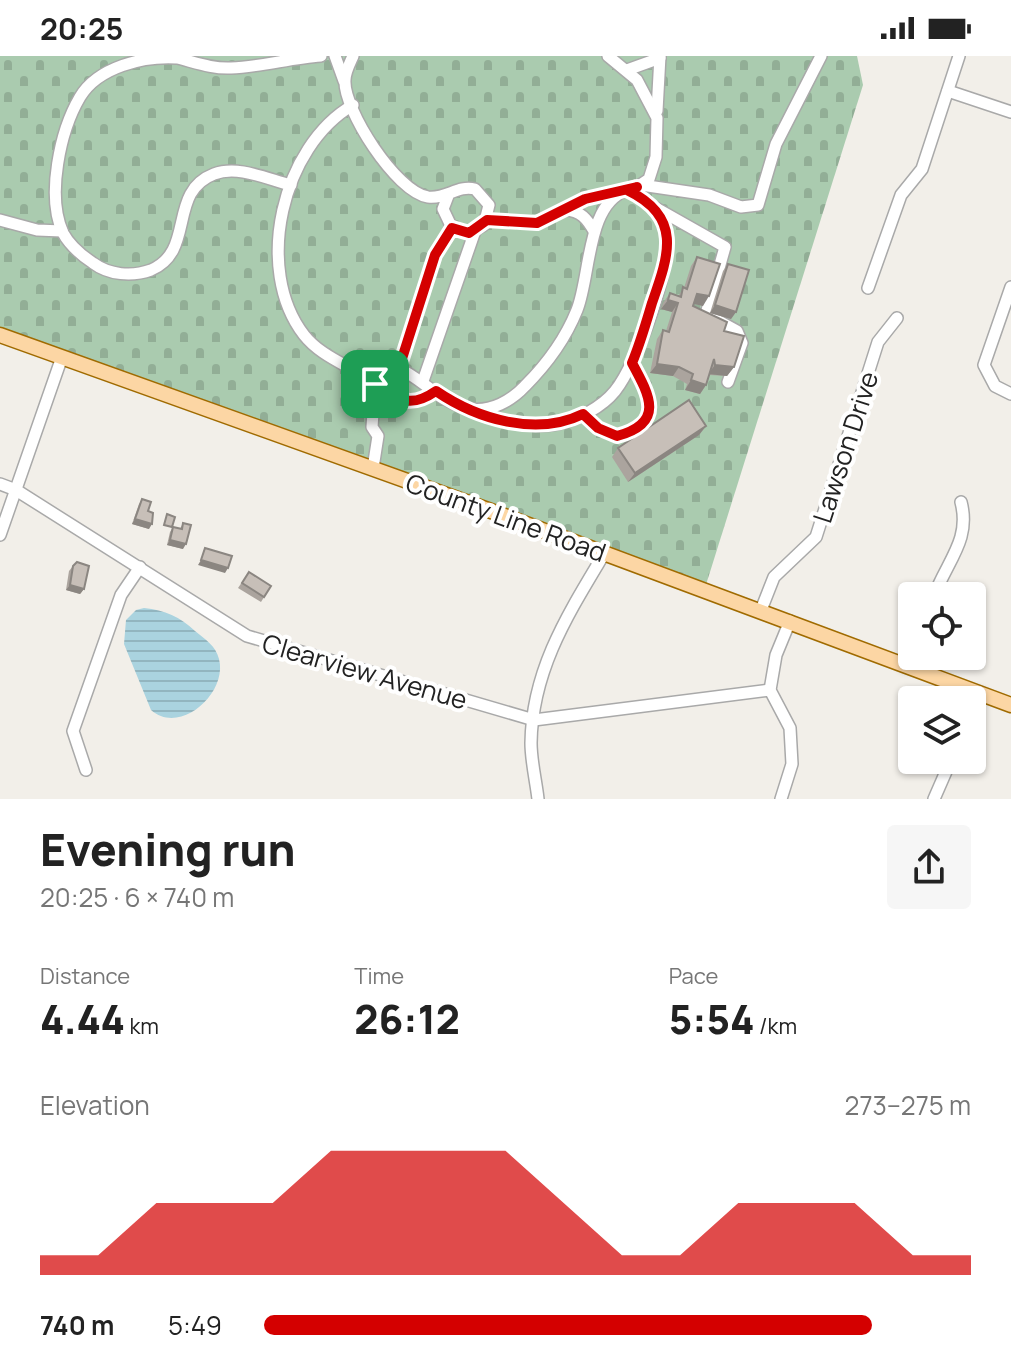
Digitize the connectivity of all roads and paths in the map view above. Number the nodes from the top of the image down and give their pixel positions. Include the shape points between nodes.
1 (321, 56) edge
2 (335, 56) edge
3 (353, 56) edge
4 (608, 56) edge
5 (821, 56) edge
6 (959, 56) edge
7 (660, 57) edge
8 (627, 70) junction
9 (344, 81) junction
10 (948, 91) junction
11 (353, 105) junction
12 (1011, 112) edge
13 (657, 118) junction
14 (291, 185) junction
15 (635, 187) junction
16 (448, 196) junction
17 (652, 206) junction
18 (566, 210) junction
19 (0, 220) edge
20 (487, 220) junction
21 (452, 228) junction
22 (62, 231) junction
23 (475, 231) junction
24 (594, 231) junction
25 (1011, 287) edge
26 (868, 288) dead end
27 (897, 318) dead end
28 (0, 335) edge
29 (62, 357) junction
30 (632, 363) junction
31 (399, 368) junction
32 (423, 381) junction
33 (728, 382) dead end
34 (375, 384) junction
35 (436, 391) junction
36 (1011, 394) edge
37 (467, 409) junction
38 (583, 414) junction
39 (373, 468) junction
40 (0, 484) edge
41 (16, 490) junction
42 (961, 502) dead end
43 (0, 535) edge
44 (604, 554) junction
45 (140, 567) junction
46 (940, 582) edge
47 (761, 610) junction
48 (790, 621) junction
49 (898, 657) edge
50 (927, 670) edge
51 (957, 686) edge
52 (770, 690) junction
53 (986, 698) edge
54 (1011, 705) edge
55 (534, 720) junction
56 (86, 770) dead end
57 (945, 774) edge
58 (538, 799) edge
59 (781, 799) edge
60 (934, 799) edge

1 - 22 street via 231,68 154,57 101,76 80,97 64,143 56,195
2 - 9 street
3 - 9 street
4 - 8 street
5 - 15 street via 776,144 758,205 749,209 709,195
6 - 10 street
7 - 8 street
7 - 13 street
8 - 13 street via 648,95
9 - 11 street
10 - 12 street
10 - 26 street via 922,169 901,195
11 - 14 street via 315,139
11 - 16 street via 391,172 422,195
13 - 15 street via 656,157 649,179
14 - 22 street via 231,171 204,179 185,202 172,254 141,272 99,267
14 - 34 street via 279,261 288,306 317,350
15 - 17 street
15 - 18 street
15 - 24 street via 607,205
16 - 20 street via 460,188 475,189 486,198
16 - 21 street via 443,209
17 - 30 street via 667,232 666,260
17 - 33 street via 725,247 706,314 737,331 742,343
18 - 20 street via 527,225
18 - 24 street via 576,210
19 - 22 street
20 - 23 street
21 - 23 street
21 - 31 street via 435,255
23 - 32 street
24 - 37 street via 576,313 549,361 511,399 486,410
25 - 36 street via 984,365 995,386
27 - 47 street, Lawson Drive via 878,342 816,537 774,577
28 - 29 main road, County Line Road
29 - 39 main road, County Line Road
29 - 41 street
30 - 38 street via 613,393
30 - 38 street via 650,400 645,421 617,436
31 - 32 street
31 - 34 street via 384,371
32 - 35 street
34 - 35 street via 407,401 420,401
34 - 39 street via 372,427 378,436
35 - 37 street
37 - 38 street via 548,425
39 - 44 main road, County Line Road
40 - 41 street, Clearview Avenue
41 - 43 street
41 - 45 street, Clearview Avenue
42 - 46 street via 966,526
44 - 47 main road, County Line Road
44 - 55 street via 556,634
45 - 55 street, Clearview Avenue via 247,636
45 - 56 street via 121,595 73,731
47 - 48 main road, County Line Road
48 - 49 main road, County Line Road
48 - 52 street
50 - 51 main road, County Line Road
52 - 55 street, Clearview Avenue
52 - 59 street via 790,728 792,764
53 - 54 main road, County Line Road
55 - 58 street via 531,745
57 - 60 street

